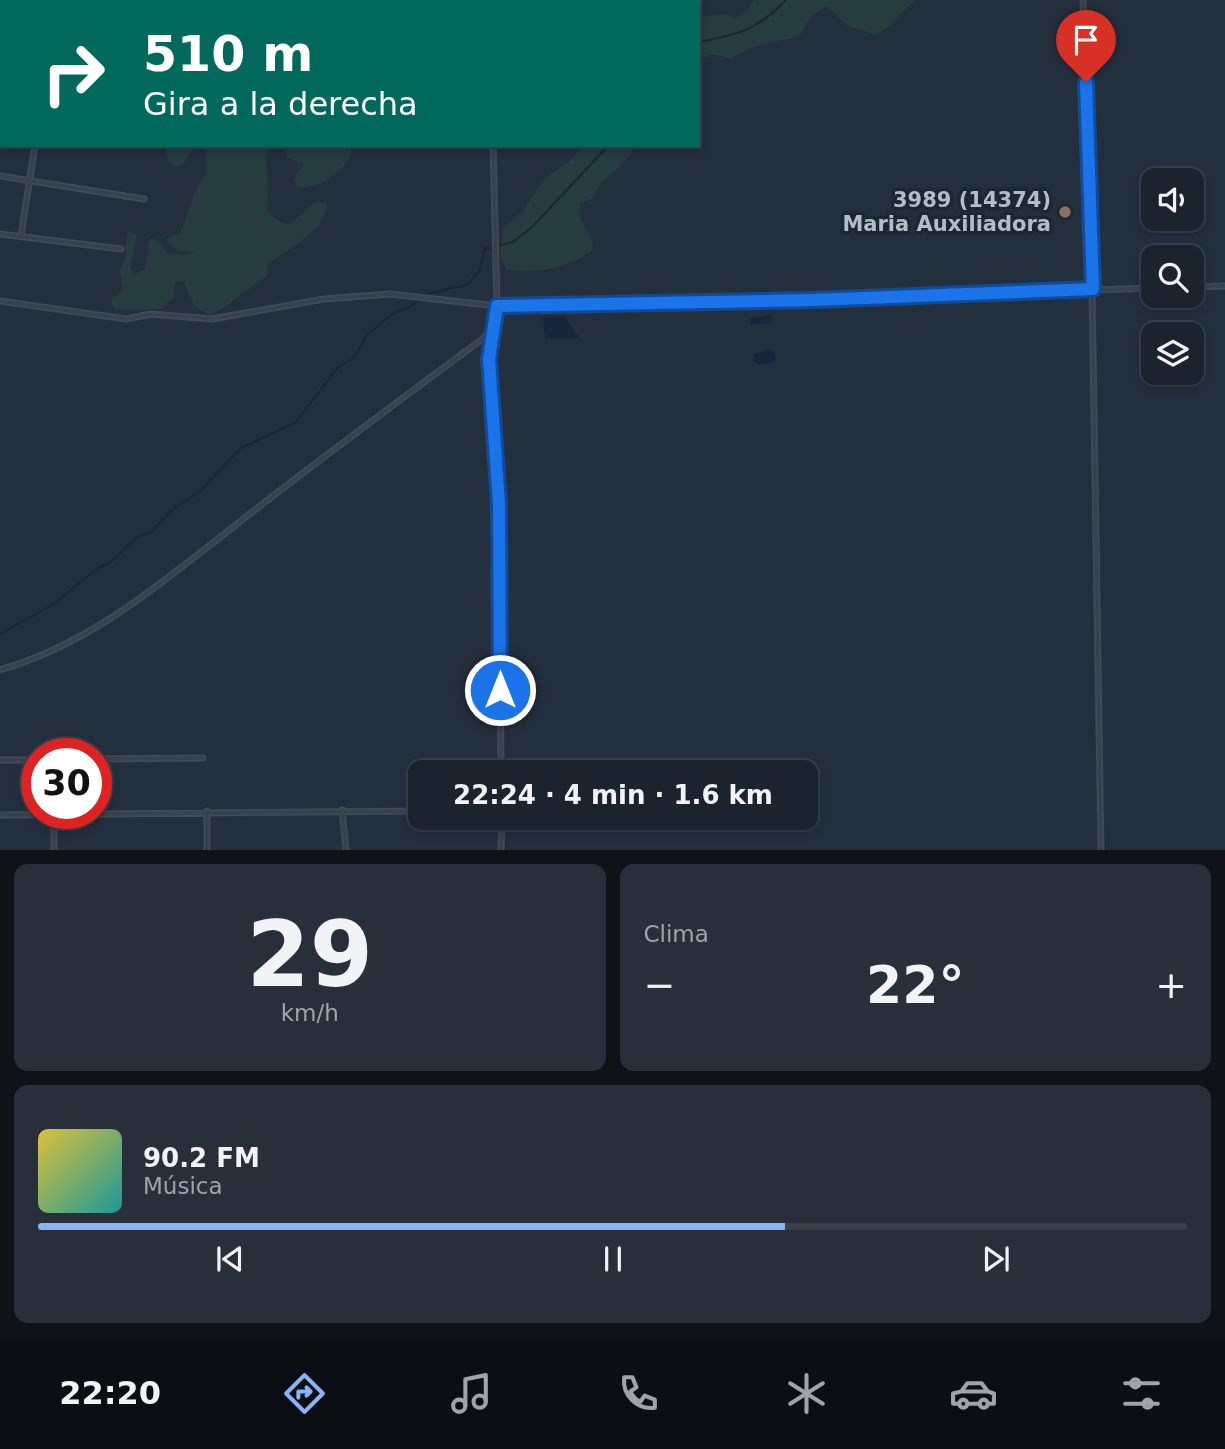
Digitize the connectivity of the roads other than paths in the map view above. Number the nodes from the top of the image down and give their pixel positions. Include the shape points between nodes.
1 (1083, 0) edge
2 (35, 147) edge
3 (493, 147) edge
4 (0, 176) edge
5 (30, 180) junction
6 (144, 200) dead end
7 (0, 234) edge
8 (21, 236) junction
9 (121, 249) dead end
10 (1225, 286) edge
11 (1204, 287) edge
12 (1141, 288) edge
13 (1093, 289) junction
14 (0, 301) edge
15 (497, 306) junction
16 (491, 331) junction
17 (0, 670) edge
18 (203, 758) dead end
19 (112, 759) edge
20 (0, 760) edge
21 (21, 760) edge
22 (501, 760) edge
23 (342, 810) junction
24 (207, 811) junction
25 (408, 811) edge
26 (112, 813) edge
27 (0, 815) edge
28 (21, 815) edge
29 (54, 829) edge
30 (502, 830) edge
31 (54, 850) edge
32 (207, 850) edge
33 (346, 850) edge
34 (502, 850) edge
35 (1101, 850) edge

1 - 13 street
2 - 5 street
3 - 15 street
4 - 5 street
5 - 6 street
5 - 8 street
7 - 8 street
8 - 9 street
10 - 11 street
12 - 13 street
13 - 15 street
13 - 35 street
14 - 15 street via 126,319 151,314 228,318 324,299 390,293
15 - 16 street
16 - 17 street via 137,602 52,652
16 - 22 street via 499,504
18 - 19 street
20 - 21 street
23 - 24 street
23 - 25 street
23 - 33 street
24 - 26 street
24 - 32 street
27 - 28 street
29 - 31 street
30 - 34 street

